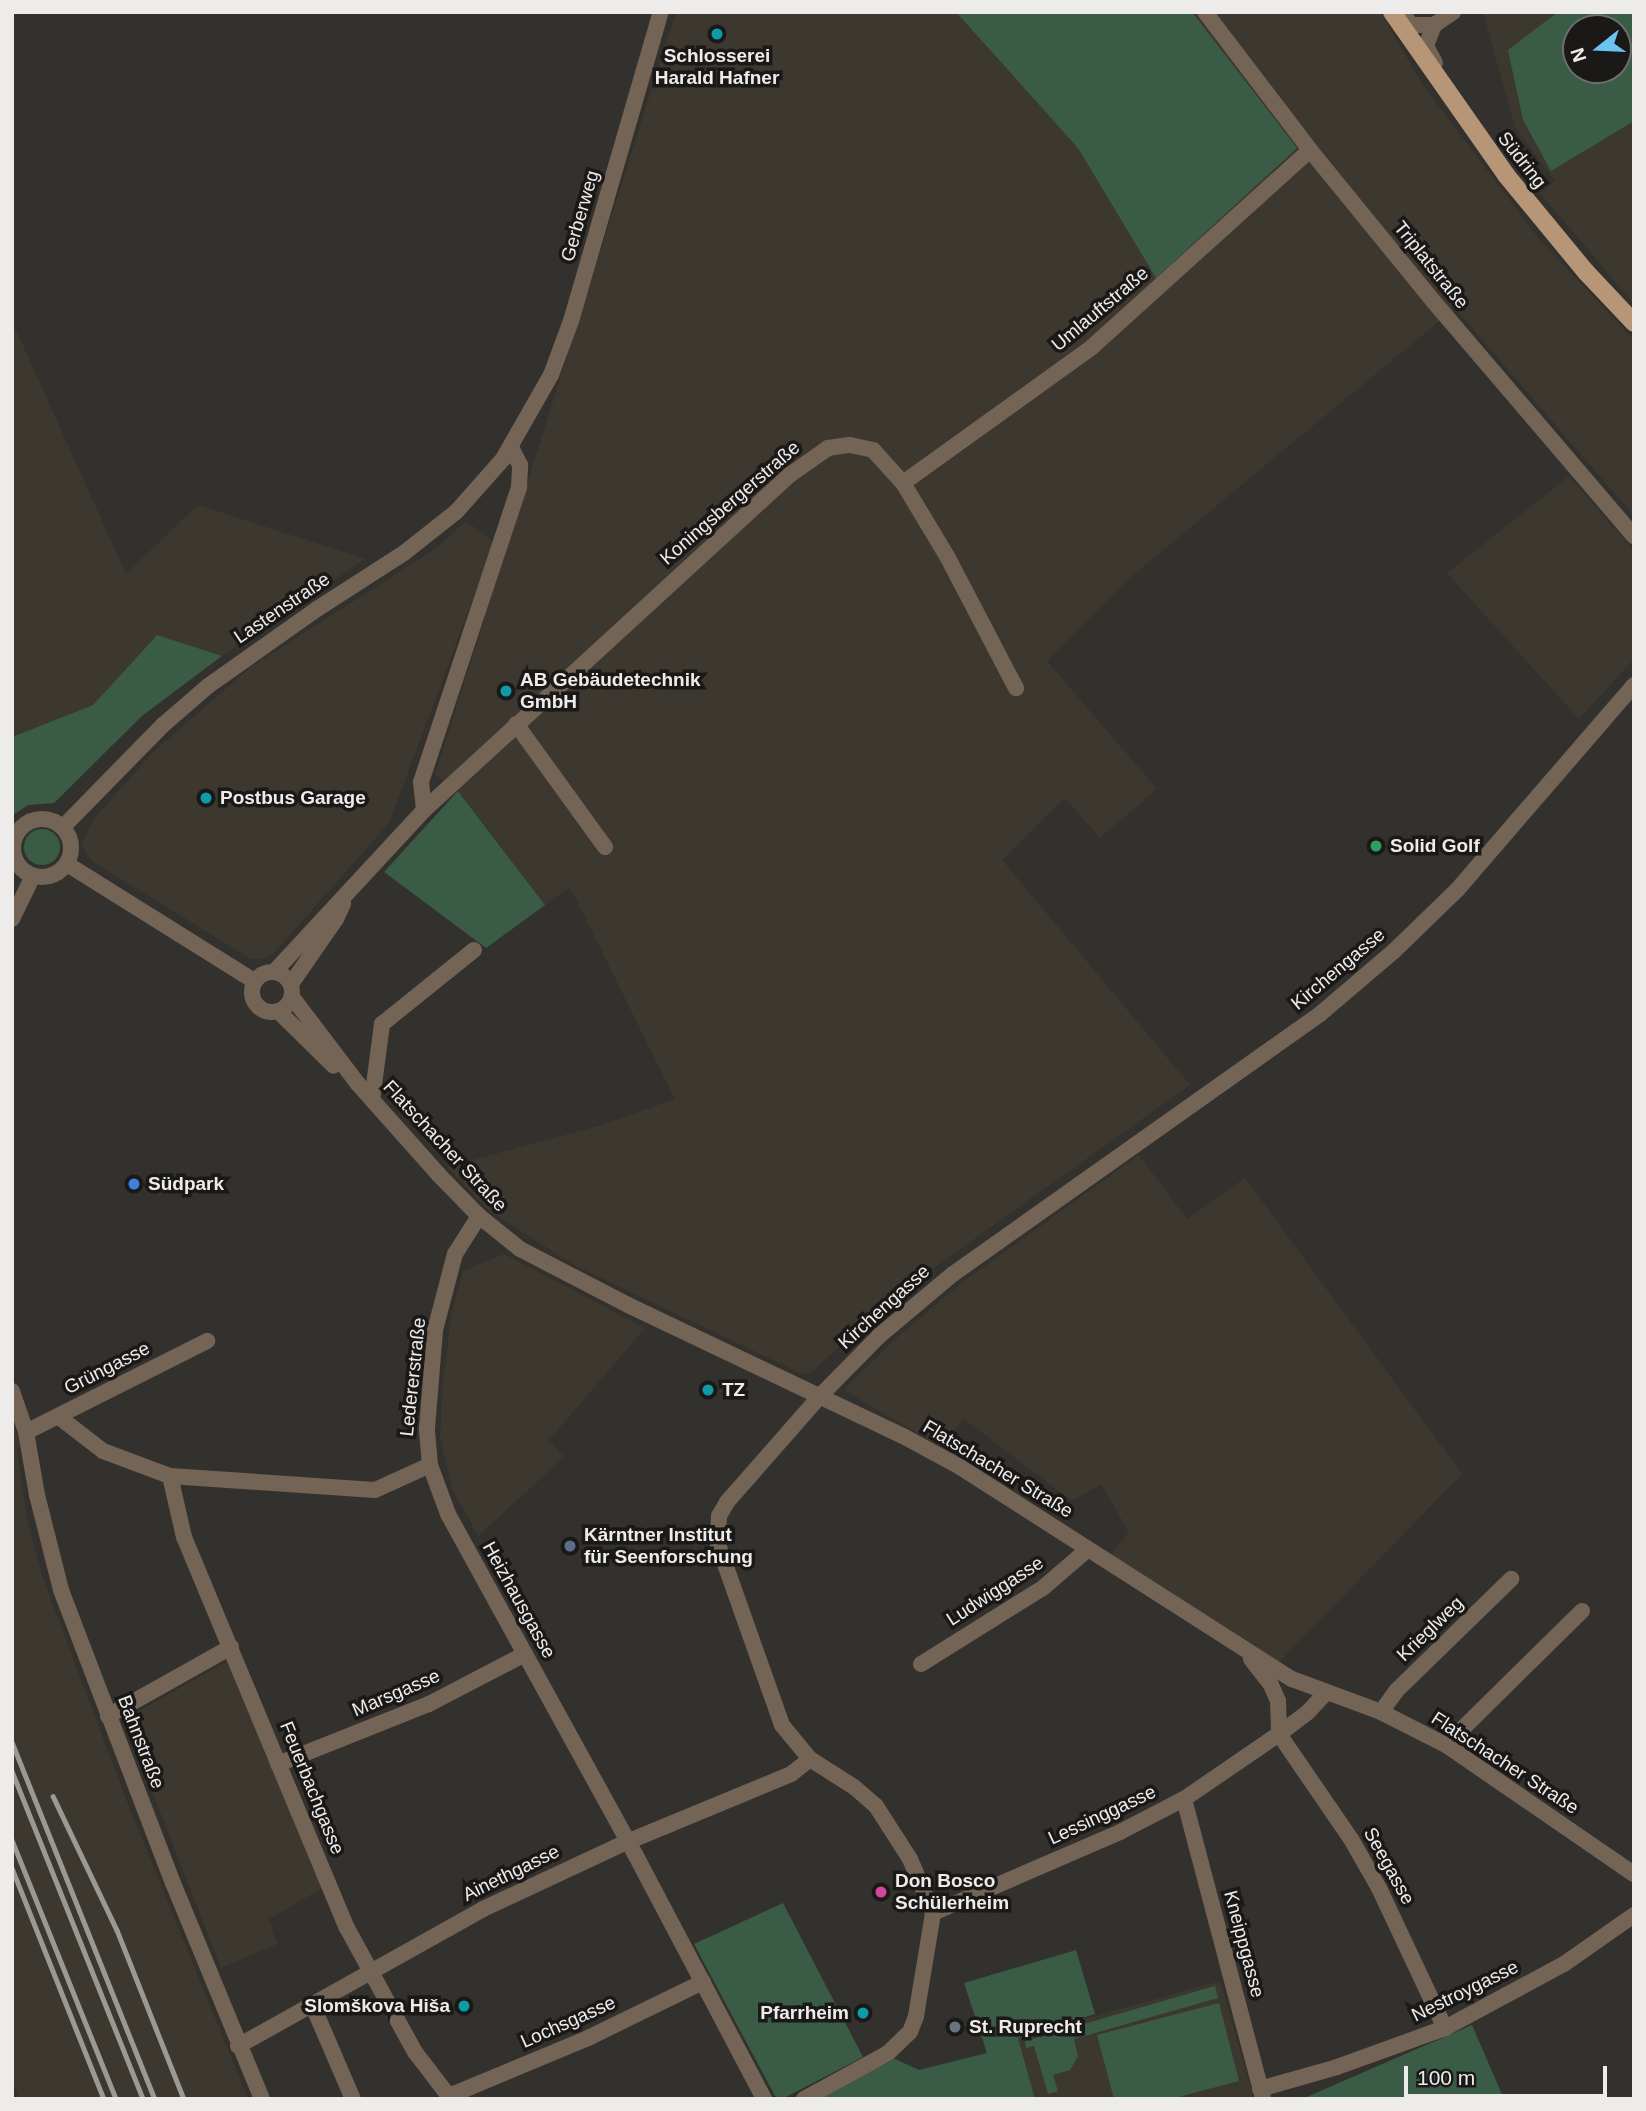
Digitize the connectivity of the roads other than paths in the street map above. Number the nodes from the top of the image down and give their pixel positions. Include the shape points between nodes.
1 (661, 12) edge
2 (1205, 12) edge
3 (1392, 12) edge
4 (1402, 12) edge
5 (1452, 12) edge
6 (1434, 25) junction
7 (1451, 101) junction
8 (1310, 150) junction
9 (1634, 323) edge
10 (523, 426) joint
11 (511, 447) junction
12 (904, 483) junction
13 (1634, 537) edge
14 (1634, 685) edge
15 (1016, 688) dead end
16 (516, 724) junction
17 (424, 810) junction
18 (63, 827) junction
19 (13, 840) edge
20 (605, 847) dead end
21 (67, 864) junction
22 (33, 876) junction
23 (345, 898) junction
24 (12, 919) edge
25 (474, 950) dead end
26 (275, 971) junction
27 (254, 981) junction
28 (291, 990) junction
29 (278, 1011) junction
30 (358, 1084) junction
31 (372, 1100) junction
32 (479, 1216) junction
33 (207, 1341) dead end
34 (12, 1391) edge
35 (821, 1395) junction
36 (59, 1417) junction
37 (26, 1432) junction
38 (430, 1465) junction
39 (170, 1476) junction
40 (1088, 1549) junction
41 (1511, 1579) dead end
42 (1582, 1611) dead end
43 (232, 1647) junction
44 (1243, 1648) junction
45 (525, 1654) junction
46 (921, 1664) dead end
47 (1326, 1693) junction
48 (1381, 1712) junction
49 (108, 1716) junction
50 (1279, 1734) junction
51 (1446, 1745) junction
52 (810, 1759) junction
53 (278, 1764) junction
54 (1184, 1799) junction
55 (627, 1842) junction
56 (1634, 1874) edge
57 (933, 1913) junction
58 (1634, 1915) edge
59 (371, 1970) junction
60 (703, 1982) junction
61 (312, 2004) junction
62 (1445, 2028) junction
63 (238, 2046) junction
64 (1262, 2094) edge
65 (450, 2097) edge
66 (262, 2099) edge
67 (352, 2099) edge
68 (764, 2099) edge
69 (804, 2099) edge

1 - 10 street, Gerberweg via 571,321 551,374
2 - 8 street, Triplatstraße
3 - 7 main road, Südring
4 - 6 street via 1411,24
5 - 6 street
6 - 7 street via 1426,46
7 - 9 main road, Südring via 1514,185
8 - 12 street, Umlauftstraße via 1092,347
8 - 13 street, Triplatstraße
10 - 11 street, Lastenstraße
11 - 17 street via 520,465 519,487 421,782
11 - 18 street, Lastenstraße via 456,512 404,553 208,686
12 - 15 street, Koningsbergerstraße
12 - 16 street, Koningsbergerstraße via 873,450 828,447
14 - 35 street, Kirchengasse via 1457,890 1394,951 1320,1014 953,1274 879,1336
16 - 17 street, Koningsbergerstraße
16 - 20 street
17 - 23 street, Koningsbergerstraße
18 - 19 street via 51,820 36,820 20,828
18 - 21 street via 71,850
19 - 22 street via 14,855
21 - 22 street via 58,873
21 - 27 street
22 - 24 street
23 - 26 street, Koningsbergerstraße
23 - 28 street, Koningsbergerstraße
25 - 31 street via 382,1024
26 - 27 street
26 - 28 street via 285,976
27 - 29 street via 253,998 259,1008
28 - 29 street via 287,1005
28 - 30 street, Flatschacher Straße
29 - 30 street, Flatschacher Straße via 344,1077
30 - 31 street, Flatschacher Straße
31 - 32 street, Flatschacher Straße
32 - 35 street, Flatschacher Straße via 520,1249
32 - 38 street, Ledererstraße via 455,1254 435,1330 427,1428
33 - 36 street, Grüngasse
34 - 37 street, Bahnstraße
35 - 40 street, Flatschacher Straße via 960,1467
35 - 52 street, Kirchengasse via 727,1503 717,1529 726,1574 774,1709 789,1736
36 - 37 street, Grüngasse
36 - 39 street via 103,1451
37 - 49 street, Bahnstraße via 49,1549
38 - 39 street via 375,1490
38 - 45 street, Heizhausgasse via 448,1514
39 - 43 street, Feuerbachgasse via 184,1537
40 - 44 street, Flatschacher Straße
40 - 46 street, Ludwiggasse via 1044,1587
41 - 48 street, Krieglweg via 1396,1691
42 - 51 street
43 - 49 street
43 - 53 street, Feuerbachgasse
44 - 47 street, Flatschacher Straße via 1292,1679
44 - 50 street via 1278,1701
45 - 53 street, Marsgasse via 429,1704
45 - 55 street, Heizhausgasse
47 - 48 street, Flatschacher Straße
47 - 50 street, Lessinggasse
48 - 51 street, Flatschacher Straße
49 - 63 street, Bahnstraße
50 - 54 street, Lessinggasse
50 - 62 street, Seegasse via 1374,1878
51 - 56 street, Flatschacher Straße
52 - 55 street, Ainethgasse via 790,1774
52 - 57 street, Kirchengasse via 876,1806 910,1859
53 - 59 street, Feuerbachgasse via 347,1928
54 - 57 street, Lessinggasse via 1120,1832
54 - 64 street, Kneippgasse
55 - 59 street, Ainethgasse via 484,1909
55 - 60 street, Heizhausgasse
57 - 69 street via 910,2032 888,2053
58 - 62 street, Nestroygasse via 1564,1964
59 - 61 street, Ainethgasse
59 - 65 street, Feuerbachgasse via 415,2052
60 - 65 street, Lochsgasse
60 - 68 street, Heizhausgasse
61 - 63 street, Ainethgasse
61 - 67 street
62 - 64 street, Nestroygasse
63 - 66 street, Bahnstraße

